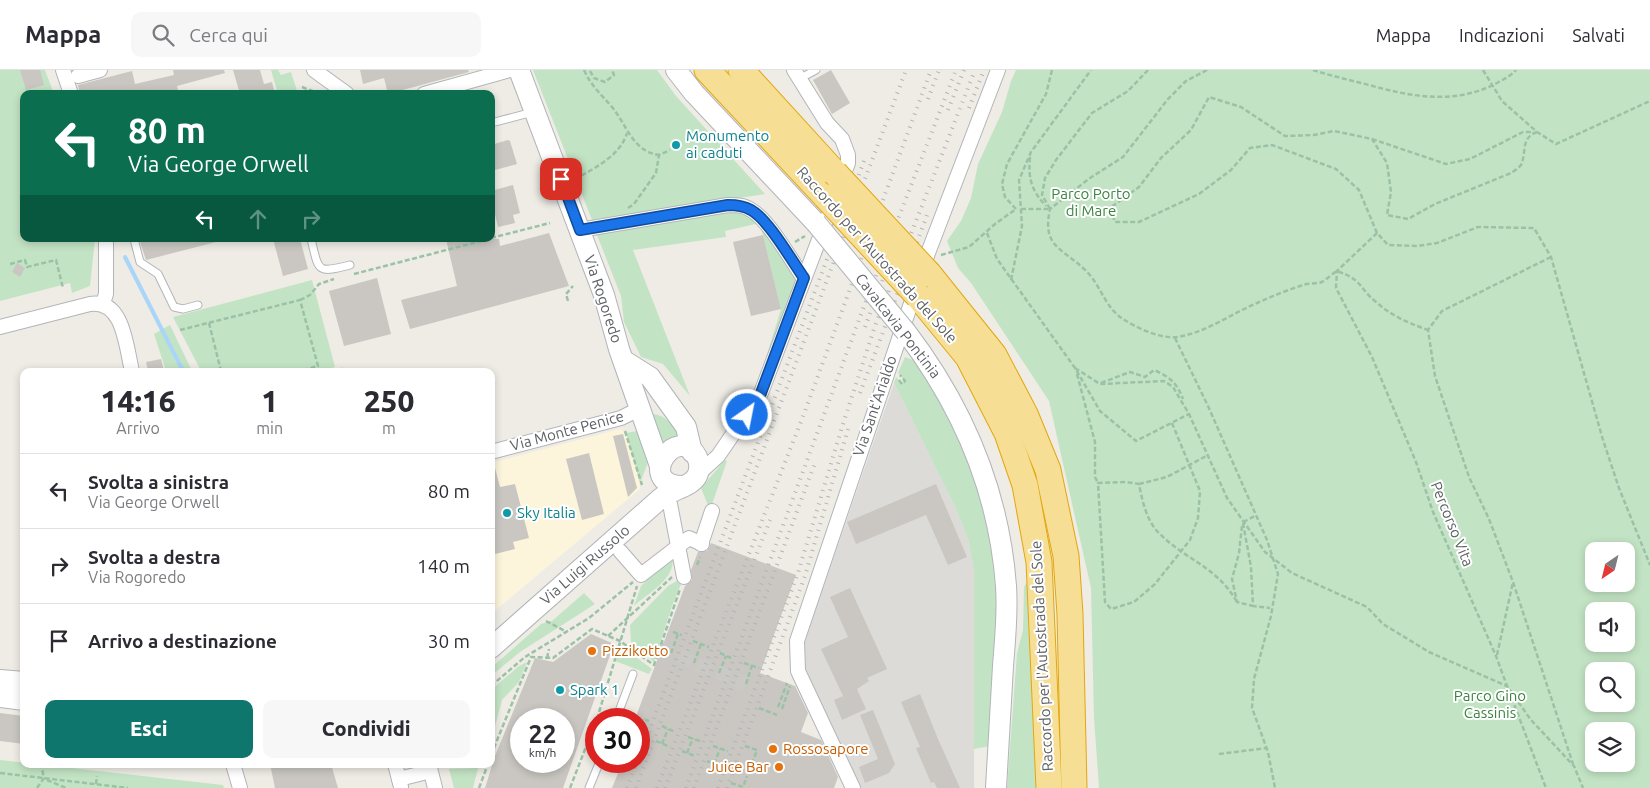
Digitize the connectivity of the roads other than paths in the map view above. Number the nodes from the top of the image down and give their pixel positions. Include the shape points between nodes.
1 (63, 70) edge
2 (100, 70) edge
3 (510, 70) edge
4 (519, 70) edge
5 (676, 70) edge
6 (707, 70) edge
7 (741, 70) edge
8 (816, 70) edge
9 (998, 70) edge
10 (316, 71) edge
11 (797, 74) edge
12 (78, 76) dead end
13 (70, 90) edge
14 (342, 90) edge
15 (438, 90) edge
16 (535, 112) junction
17 (495, 122) edge
18 (580, 230) junction
19 (106, 242) edge
20 (135, 242) edge
21 (312, 242) edge
22 (929, 264) junction
23 (350, 265) dead end
24 (804, 278) junction
25 (103, 303) junction
26 (198, 304) dead end
27 (0, 327) edge
28 (623, 360) junction
29 (131, 368) edge
30 (641, 408) junction
31 (682, 420) junction
32 (495, 451) edge
33 (692, 452) junction
34 (660, 467) junction
35 (690, 481) junction
36 (670, 504) dead end
37 (712, 511) dead end
38 (678, 548) junction
39 (620, 551) dead end
40 (683, 573) road end
41 (495, 627) edge
42 (495, 644) edge
43 (633, 674) dead end
44 (0, 680) edge
45 (20, 682) edge
46 (0, 698) edge
47 (20, 700) edge
48 (620, 708) edge
49 (234, 768) edge
50 (395, 768) edge
51 (428, 768) edge
52 (596, 773) edge
53 (400, 783) edge
54 (851, 786) edge
55 (240, 788) edge
56 (435, 788) edge
57 (590, 788) edge
58 (996, 788) edge
59 (1049, 788) edge
60 (1074, 788) edge

1 - 13 street
2 - 12 street
3 - 15 street
4 - 16 street, Via Rogoredo
5 - 58 street, Cavalcavia Pontinia, bridge via 816,223 906,332 937,375 963,423 986,481 999,531 1006,588
6 - 59 highway, Raccordo per l'Autostrada del Sole, bridge via 918,296 968,357 1007,433 1025,485 1039,562
7 - 22 highway, Raccordo per l'Autostrada del Sole, bridge via 835,173
8 - 11 lane
9 - 22 street, Via Sant'Arialdo
10 - 14 street
11 - 24 street via 827,123 842,139 848,155 848,163
16 - 17 lane
16 - 18 street, Via Rogoredo
18 - 24 street via 740,205 764,221
18 - 28 street, Via Rogoredo
19 - 25 street via 106,294
20 - 26 lane via 140,262 158,274 174,307 182,309
21 - 23 lane via 321,269
22 - 54 street, Via Sant'Arialdo via 796,649 798,671
22 - 60 highway, Raccordo per l'Autostrada del Sole via 994,355 1025,414 1048,470 1066,556
24 - 35 street via 757,400 718,456
25 - 27 street
25 - 29 street via 115,312
28 - 30 street, Via Rogoredo
28 - 31 street, Via Rogoredo via 650,377
30 - 31 street via 660,407
30 - 32 street, Via Monte Penice via 621,418
30 - 34 street, Via Rogoredo
31 - 33 street, Via Rogoredo via 691,440
33 - 34 street via 687,448 674,448 664,455
33 - 35 street via 699,463
34 - 35 street via 670,484
34 - 41 street, Via Luigi Russolo via 653,486 643,498
35 - 42 street, Via Luigi Russolo via 661,498
36 - 38 street
37 - 38 street via 701,544 689,538
38 - 39 street via 641,575
38 - 40 street
43 - 48 lane
44 - 45 street
46 - 47 street
49 - 55 street
50 - 53 street
51 - 53 street
51 - 56 street
52 - 57 lane

